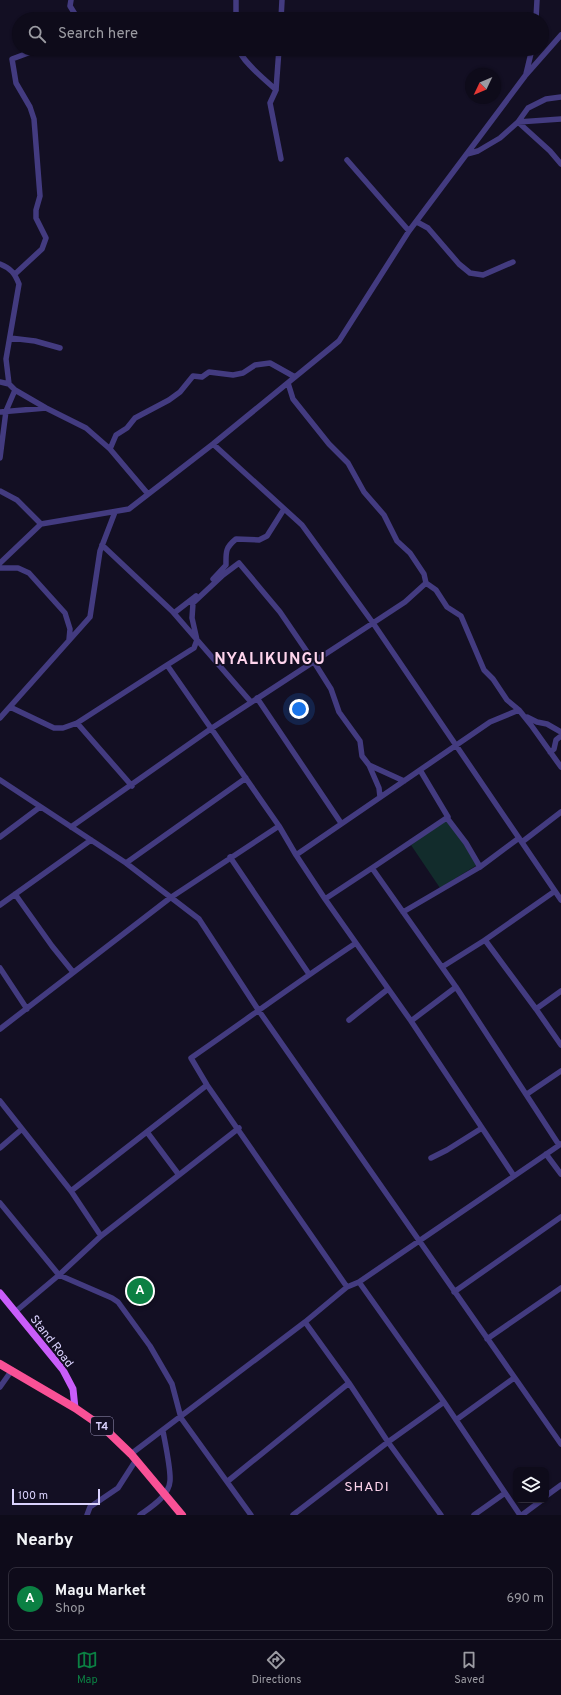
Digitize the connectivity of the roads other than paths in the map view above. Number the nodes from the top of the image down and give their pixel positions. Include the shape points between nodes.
1 (71, 0) edge
2 (236, 0) edge
3 (282, 0) edge
4 (537, 0) edge
5 (74, 12) edge
6 (236, 12) edge
7 (281, 12) edge
8 (536, 12) edge
9 (561, 35) edge
10 (549, 49) edge
11 (20, 56) edge
12 (243, 56) edge
13 (278, 56) edge
14 (530, 56) edge
15 (543, 56) edge
16 (525, 76) junction
17 (276, 90) junction
18 (561, 97) edge
19 (561, 119) edge
20 (518, 122) junction
21 (467, 154) junction
22 (281, 159) dead end
23 (347, 160) dead end
24 (561, 164) edge
25 (417, 222) junction
26 (409, 231) junction
27 (514, 262) dead end
28 (0, 264) edge
29 (15, 274) junction
30 (10, 338) junction
31 (60, 348) dead end
32 (295, 377) junction
33 (0, 382) edge
34 (288, 383) junction
35 (10, 384) junction
36 (15, 390) junction
37 (46, 408) junction
38 (6, 411) junction
39 (0, 412) edge
40 (213, 444) junction
41 (110, 449) junction
42 (0, 458) edge
43 (0, 491) edge
44 (148, 494) junction
45 (284, 508) junction
46 (115, 512) junction
47 (41, 524) junction
48 (102, 545) junction
49 (0, 563) edge
50 (0, 568) edge
51 (426, 583) junction
52 (174, 613) junction
53 (372, 623) junction
54 (197, 640) junction
55 (69, 641) junction
56 (314, 662) junction
57 (167, 665) junction
58 (257, 698) junction
59 (251, 702) junction
60 (10, 707) junction
61 (521, 712) junction
62 (0, 718) edge
63 (77, 723) junction
64 (212, 728) junction
65 (561, 732) edge
66 (561, 736) edge
67 (456, 745) junction
68 (550, 752) junction
69 (369, 765) junction
70 (561, 767) edge
71 (420, 770) junction
72 (246, 778) junction
73 (0, 780) edge
74 (404, 781) junction
75 (132, 786) junction
76 (380, 797) junction
77 (40, 807) junction
78 (561, 812) edge
79 (447, 818) junction
80 (341, 823) junction
81 (279, 826) junction
82 (71, 827) junction
83 (0, 836) edge
84 (91, 840) junction
85 (521, 840) junction
86 (296, 855) junction
87 (230, 857) junction
88 (126, 863) junction
89 (480, 867) junction
90 (372, 868) junction
91 (555, 891) junction
92 (15, 894) junction
93 (170, 898) junction
94 (326, 899) junction
95 (561, 900) edge
96 (0, 905) edge
97 (403, 912) junction
98 (485, 940) junction
99 (356, 943) junction
100 (442, 967) junction
101 (0, 968) edge
102 (73, 972) junction
103 (309, 974) junction
104 (456, 987) junction
105 (388, 989) junction
106 (561, 991) edge
107 (536, 1008) junction
108 (27, 1009) junction
109 (259, 1011) junction
110 (349, 1020) dead end
111 (411, 1021) junction
112 (0, 1029) edge
113 (561, 1045) edge
114 (561, 1071) edge
115 (207, 1085) junction
116 (527, 1094) junction
117 (0, 1100) edge
118 (239, 1128) junction
119 (482, 1128) junction
120 (22, 1129) junction
121 (147, 1132) junction
122 (560, 1144) edge
123 (0, 1148) edge
124 (546, 1154) junction
125 (431, 1158) dead end
126 (561, 1174) edge
127 (179, 1175) junction
128 (514, 1176) junction
129 (71, 1191) junction
130 (0, 1203) edge
131 (561, 1217) edge
132 (101, 1236) junction
133 (418, 1240) junction
134 (59, 1275) junction
135 (359, 1282) junction
136 (347, 1288) junction
137 (561, 1288) edge
138 (454, 1292) junction
139 (0, 1293) edge
140 (15, 1312) junction
141 (305, 1322) junction
142 (488, 1339) junction
143 (0, 1364) edge
144 (12, 1370) junction
145 (514, 1378) junction
146 (349, 1383) junction
147 (0, 1387) edge
148 (444, 1402) junction
149 (75, 1408) junction
150 (181, 1418) junction
151 (456, 1420) junction
152 (163, 1431) junction
153 (388, 1442) junction
154 (561, 1444) edge
155 (134, 1457) junction
156 (228, 1481) junction
157 (561, 1485) edge
158 (505, 1493) junction
159 (165, 1494) junction
160 (549, 1494) edge
161 (538, 1503) edge
162 (177, 1511) edge
163 (87, 1515) edge
164 (140, 1515) edge
165 (182, 1515) edge
166 (251, 1515) edge
167 (293, 1515) edge
168 (441, 1515) edge
169 (474, 1515) edge
170 (521, 1515) edge

1 - 5 street via 70,6
2 - 6 street
3 - 7 street
4 - 8 street
9 - 10 street
11 - 29 street via 12,59 16,83 30,107 34,120 40,196 36,218 46,238 42,249
12 - 17 street
13 - 17 street
14 - 16 street
15 - 16 street
16 - 21 street
17 - 22 street via 270,103
18 - 20 street via 546,99 528,108
19 - 20 street
20 - 21 street via 500,138 478,151
20 - 24 street
21 - 25 street
23 - 26 street
25 - 26 street
25 - 27 street via 428,228 458,264 470,273 483,275
26 - 32 street via 339,341
28 - 29 street
29 - 30 street via 19,284
30 - 31 street
30 - 35 street via 6,359
32 - 34 street
32 - 41 street via 270,363 255,365 244,373 233,375 209,372 202,377 193,376 180,392 169,400 135,418 127,428 116,435
33 - 35 street
34 - 40 street
34 - 51 street via 293,399 329,444 348,463 364,492 384,515 397,541 410,553 424,574
35 - 36 street
36 - 37 street
36 - 38 street
37 - 38 street
37 - 41 street via 86,428
38 - 39 street
38 - 42 street
40 - 44 street
40 - 45 street
41 - 44 street
43 - 47 street via 17,500
44 - 46 street via 129,509
45 - 52 street via 267,536 259,540 236,539 228,545 226,565 194,598
45 - 53 street via 302,525
46 - 47 street
46 - 48 street
47 - 49 street
48 - 52 street
48 - 55 street via 90,617
50 - 55 street via 18,568 29,573 65,613 70,629
51 - 53 street via 405,602
51 - 61 street via 436,590 447,607 461,616 484,670 506,700
52 - 54 street
53 - 56 street
53 - 67 street
54 - 56 street via 192,618 193,603 239,563 280,612
54 - 57 street via 194,648
54 - 59 street
55 - 60 street
56 - 58 street
56 - 69 street via 331,689 339,712 360,741 362,756
57 - 63 street
57 - 64 street
58 - 59 street
58 - 80 street
59 - 64 street
60 - 62 street
60 - 63 street via 54,728
61 - 65 street
61 - 67 street via 490,722
61 - 68 street
63 - 75 street
64 - 72 street
64 - 75 street
66 - 68 street
67 - 71 street
67 - 85 street
68 - 70 street
69 - 74 street
69 - 76 street
71 - 74 street
71 - 79 street
72 - 81 street
72 - 88 street
73 - 77 street
74 - 76 street
75 - 82 street
76 - 80 street
77 - 82 street
77 - 83 street
78 - 85 street
79 - 89 street
79 - 90 street
80 - 86 street
81 - 86 street
81 - 87 street
82 - 84 street
84 - 88 street
84 - 92 street
85 - 89 street
85 - 91 street
86 - 94 street
87 - 93 street
87 - 103 street
88 - 93 street
89 - 97 street
90 - 94 street
90 - 97 street
91 - 95 street
91 - 98 street
92 - 96 street
92 - 102 street
93 - 102 street
93 - 109 street via 199,919
94 - 99 street
97 - 100 street
98 - 100 street
98 - 107 street
99 - 103 street
99 - 105 street
100 - 104 street
101 - 108 street
102 - 108 street
103 - 109 street
104 - 111 street
104 - 116 street
105 - 110 street
105 - 111 street
106 - 107 street
107 - 113 street
108 - 112 street
109 - 115 street via 191,1058
109 - 133 street
111 - 119 street
114 - 116 street
115 - 118 street
115 - 121 street
116 - 122 street
117 - 120 street
118 - 127 street
118 - 136 street
119 - 125 street
119 - 128 street
120 - 123 street
120 - 129 street
121 - 127 street
121 - 129 street
122 - 124 street
124 - 126 street
124 - 128 street
127 - 132 street
128 - 133 street
129 - 132 street
130 - 134 street
131 - 138 street
132 - 134 street
133 - 135 street
133 - 138 street
134 - 140 street
134 - 150 street via 118,1302 150,1346 172,1384
135 - 136 street
135 - 148 street
136 - 141 street
137 - 142 street
138 - 142 street
139 - 140 main road, Stand Road
140 - 149 main road, Stand Road via 63,1370 73,1389
141 - 146 street
141 - 150 street
142 - 145 street
143 - 144 highway, T4
144 - 147 street
144 - 149 highway, T4
145 - 151 street
145 - 154 street
146 - 153 street
146 - 156 street
148 - 151 street
148 - 153 street
149 - 155 highway, T4 via 104,1428
150 - 152 street
150 - 156 street
151 - 158 street
152 - 155 street
152 - 159 street via 170,1482
153 - 167 street
153 - 168 street
155 - 159 highway, T4
155 - 163 street via 118,1488 90,1507
156 - 166 street
157 - 160 street
158 - 169 street
158 - 170 street
159 - 162 highway, T4
159 - 164 street
161 - 170 street
162 - 165 highway, T4

